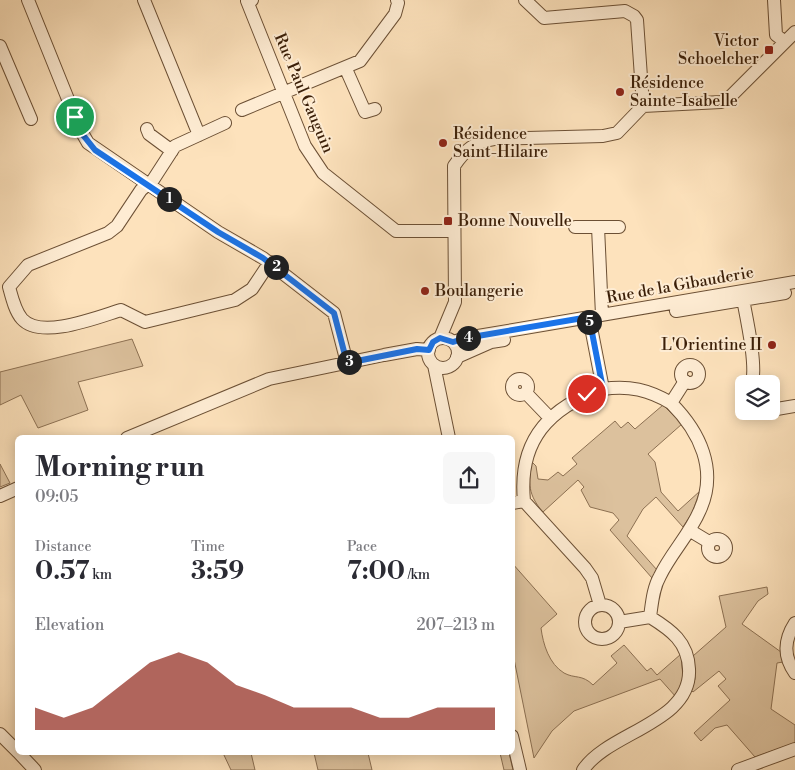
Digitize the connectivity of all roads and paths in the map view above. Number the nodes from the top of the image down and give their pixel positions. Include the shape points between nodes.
1 (28, 0) edge
2 (144, 0) edge
3 (252, 0) edge
4 (524, 0) edge
5 (774, 0) edge
6 (401, 1) edge
7 (795, 32) edge
8 (784, 42) junction
9 (0, 46) edge
10 (346, 68) junction
11 (284, 93) junction
12 (643, 106) junction
13 (242, 110) dead end
14 (375, 110) dead end
15 (31, 119) dead end
16 (225, 124) dead end
17 (147, 129) dead end
18 (199, 135) junction
19 (172, 151) junction
20 (148, 185) junction
21 (575, 227) dead end
22 (598, 227) junction
23 (619, 227) dead end
24 (454, 231) junction
25 (270, 262) junction
26 (795, 282) edge
27 (4, 283) edge
28 (795, 291) edge
29 (742, 296) junction
30 (602, 315) junction
31 (589, 321) junction
32 (440, 338) junction
33 (453, 342) junction
34 (429, 350) junction
35 (457, 357) junction
36 (347, 363) junction
37 (440, 366) junction
38 (754, 375) edge
39 (685, 381) dead end
40 (603, 389) junction
41 (526, 393) dead end
42 (671, 403) junction
43 (795, 406) edge
44 (780, 408) edge
45 (550, 418) junction
46 (134, 435) edge
47 (448, 435) edge
48 (15, 489) edge
49 (0, 496) edge
50 (518, 502) edge
51 (689, 530) junction
52 (709, 542) dead end
53 (600, 605) junction
54 (650, 617) junction
55 (619, 622) junction
56 (795, 623) edge
57 (795, 673) edge
58 (0, 734) edge
59 (15, 749) edge
60 (515, 749) edge
61 (795, 749) edge
62 (21, 755) edge
63 (764, 765) edge
64 (35, 770) edge
65 (520, 770) edge
66 (583, 770) edge
67 (738, 770) edge

1 - 20 street via 83,135 95,150
2 - 18 street
3 - 11 street, Rue Paul Gauguin via 247,2
4 - 12 street via 544,18 625,11 634,16 637,20
5 - 8 street via 776,35
6 - 10 street via 366,56
7 - 8 street
8 - 12 street via 729,98 721,102
9 - 15 street
10 - 11 street
10 - 14 street via 365,112
11 - 13 street
11 - 24 street, Rue Paul Gauguin via 305,146 329,179 396,231
12 - 24 street via 617,133 494,139 471,145 454,166
16 - 18 street
17 - 19 street
18 - 19 street via 175,146
19 - 20 street
20 - 25 street
20 - 27 street via 108,233 28,265
21 - 22 street
22 - 23 street
22 - 30 street
24 - 32 street via 455,302
25 - 27 street via 252,289 240,298 145,322 122,310 46,329 32,326 19,316
25 - 36 street via 334,313
26 - 29 street, Rue de la Gibauderie
28 - 29 street, Rue de la Gibauderie
29 - 30 street, Rue de la Gibauderie
29 - 31 street, Rue de la Gibauderie
29 - 38 street
30 - 31 street, Rue de la Gibauderie
31 - 33 street, Rue de la Gibauderie
31 - 35 street, Rue de la Gibauderie via 491,342
31 - 40 street
32 - 33 street
32 - 34 street
33 - 35 street
34 - 36 street via 417,349
34 - 37 street via 428,355
35 - 37 street via 453,364
36 - 46 street via 270,380
37 - 47 street via 442,405
39 - 42 street
40 - 42 street via 644,390
40 - 45 street via 577,398
41 - 45 street
42 - 51 street via 698,437 706,465 704,497
43 - 44 street
45 - 50 street via 528,452
48 - 49 street
50 - 53 street via 585,568 592,578
51 - 52 street
51 - 54 street via 659,576
53 - 55 street via 613,609
53 - 55 street via 587,615 586,626 591,635 607,638 616,632
54 - 55 street
54 - 66 street via 675,634 684,647 690,674 686,689 670,710 602,752
56 - 57 street via 786,644 787,659
58 - 59 street
60 - 65 street
61 - 63 street
62 - 64 street
63 - 67 street

